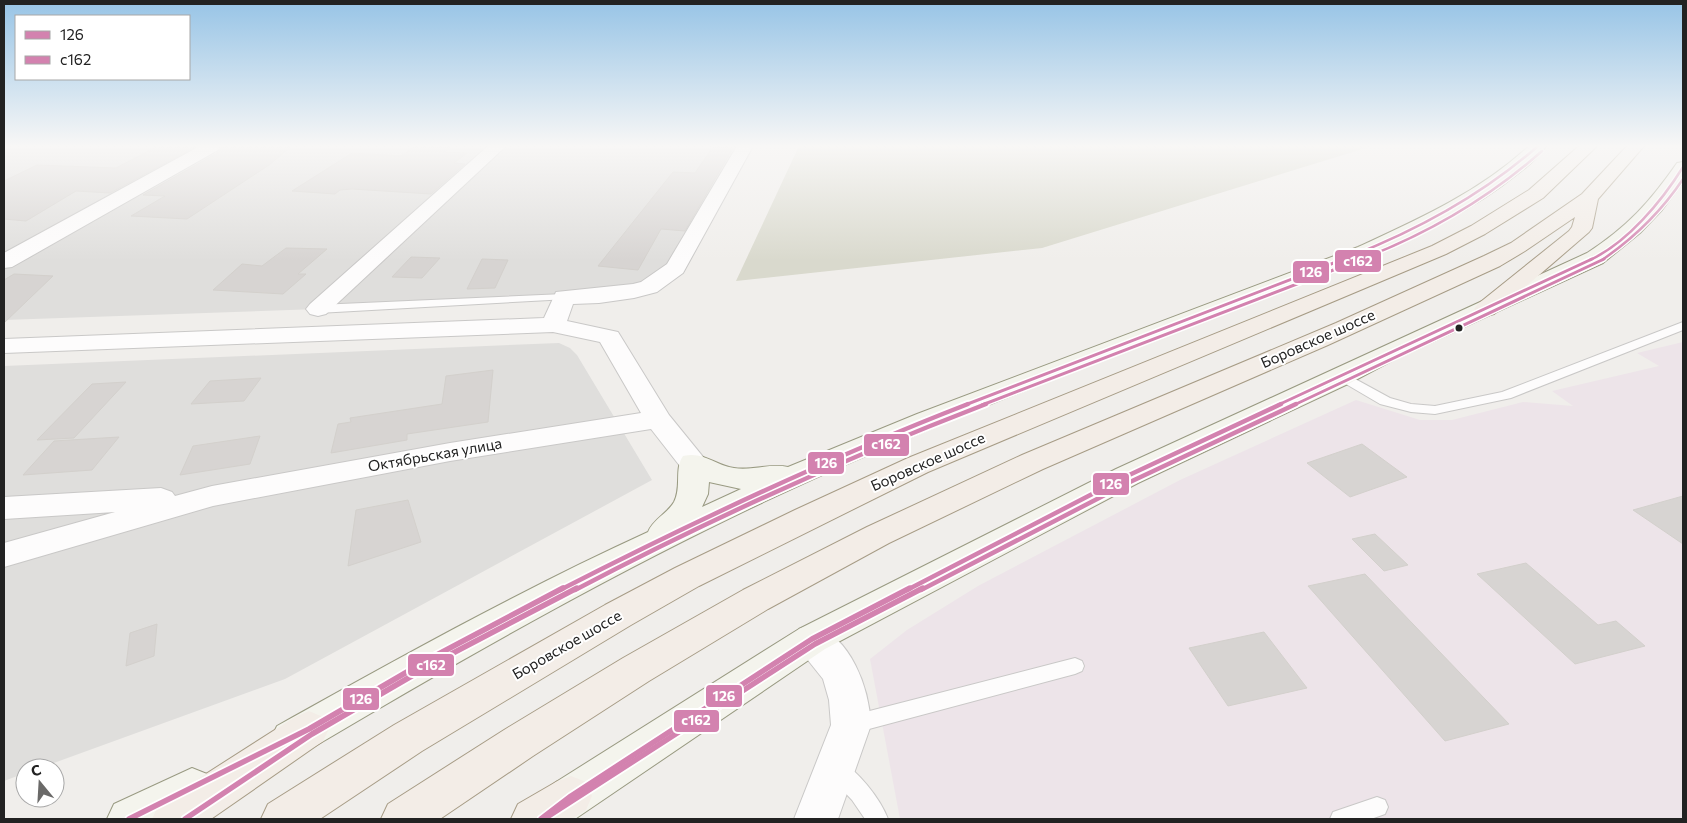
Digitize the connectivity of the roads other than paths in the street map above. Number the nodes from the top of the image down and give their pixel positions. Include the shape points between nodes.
1 (143, 184) edge
2 (456, 184) edge
3 (723, 184) edge
4 (1492, 184) edge
5 (1547, 184) edge
6 (1601, 184) edge
7 (1673, 184) edge
8 (1589, 198) junction
9 (4, 262) edge
10 (564, 297) junction
11 (318, 309) joint
12 (1486, 309) junction
13 (553, 325) junction
14 (1683, 326) edge
15 (4, 346) edge
16 (1341, 377) junction
17 (658, 419) junction
18 (829, 462) junction
19 (694, 463) junction
20 (212, 496) junction
21 (4, 508) edge
22 (636, 551) junction
23 (4, 555) edge
24 (812, 640) junction
25 (1075, 666) dead end
26 (851, 725) junction
27 (309, 728) junction
28 (835, 768) junction
29 (1377, 807) dead end
30 (556, 808) edge
31 (129, 819) edge
32 (153, 819) edge
33 (174, 819) edge
34 (283, 819) edge
35 (403, 819) edge
36 (533, 819) edge
37 (816, 819) edge
38 (877, 819) edge
39 (1341, 819) edge

1 - 9 street
2 - 11 street
3 - 10 street via 675,268 662,279 649,287 620,294
4 - 18 main road via 1399,236 1365,251 927,420
5 - 34 main road, Боровское шоссе via 1478,230 1440,250 918,465 687,577 408,738
6 - 8 main road, Боровское шоссе
7 - 12 main road via 1648,215 1612,247
8 - 12 main road via 1582,228 1576,235
8 - 35 main road, Боровское шоссе via 1492,261 1020,468 869,540 598,691
10 - 11 lane
10 - 13 street
12 - 16 main road
13 - 15 street
13 - 17 street via 610,337
14 - 16 lane via 1506,395 1435,410 1385,401
16 - 24 main road via 1127,476
17 - 19 street
17 - 20 street, Октябрьская улица via 450,452
18 - 19 main road via 756,479 722,477
18 - 22 main road
19 - 22 main road via 696,482 689,503 674,522
20 - 21 street, Октябрьская улица
20 - 23 street, Октябрьская улица
22 - 27 main road via 492,625
24 - 26 street via 840,671 851,709
24 - 30 main road
25 - 26 lane
26 - 28 street
27 - 31 main road
27 - 32 main road
27 - 33 main road
28 - 37 street
28 - 38 lane via 860,793
29 - 39 lane
30 - 36 main road

